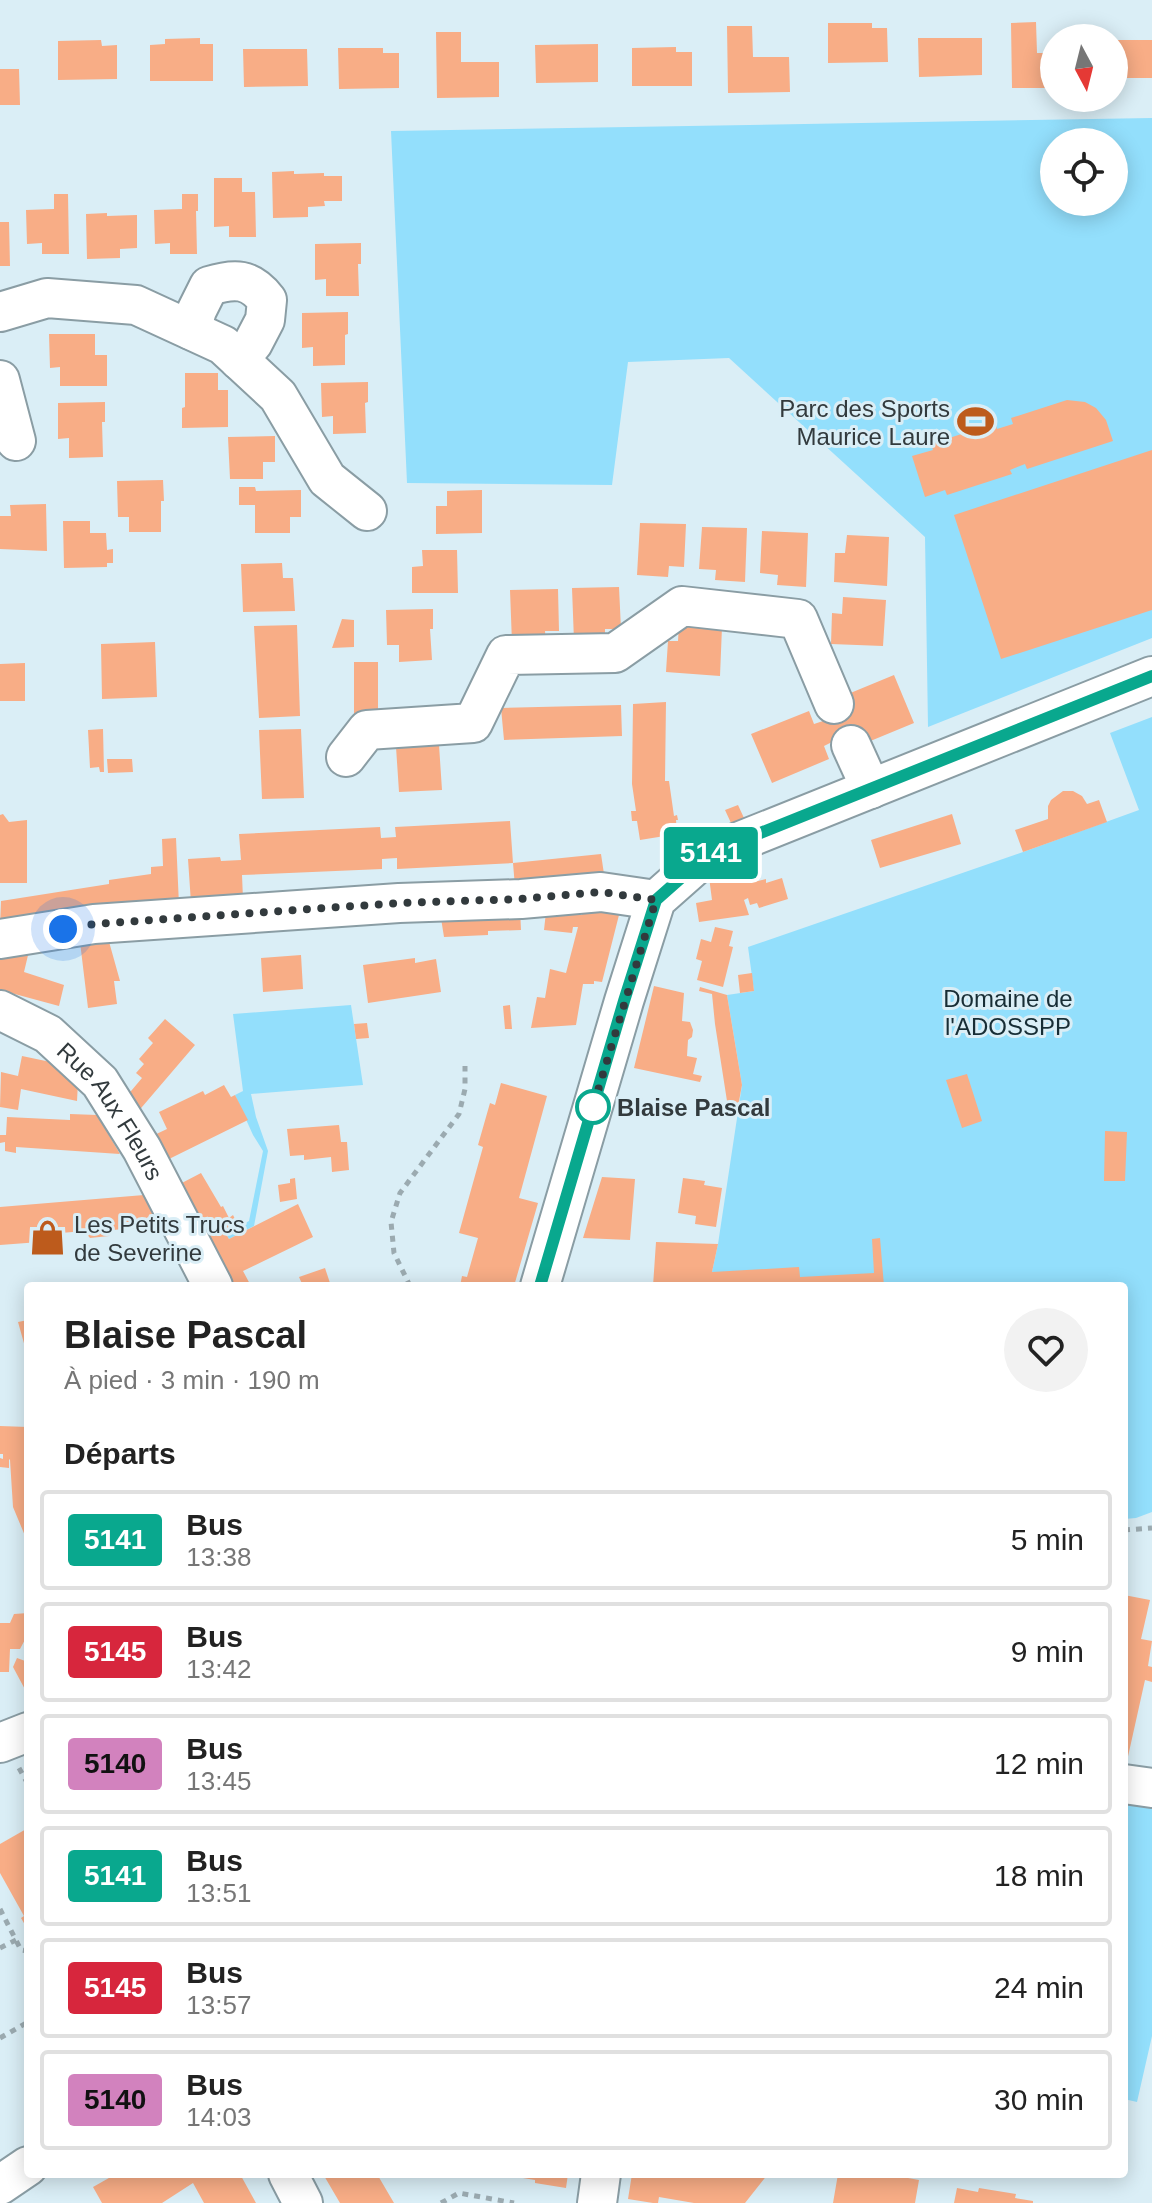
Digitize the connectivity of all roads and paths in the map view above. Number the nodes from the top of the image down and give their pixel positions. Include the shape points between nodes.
1 (0, 312) edge
2 (191, 330) junction
3 (239, 360) junction
4 (0, 380) edge
5 (16, 441) dead end
6 (367, 511) dead end
7 (1152, 676) edge
8 (834, 704) dead end
9 (851, 745) dead end
10 (346, 757) dead end
11 (871, 789) junction
12 (656, 900) junction
13 (0, 939) edge
14 (0, 1010) edge
15 (465, 1066) dead end
16 (211, 1282) edge
17 (408, 1282) edge
18 (541, 1282) edge
19 (1152, 1528) edge
20 (1128, 1530) edge
21 (24, 1734) edge
22 (0, 1743) edge
23 (1128, 1785) edge
24 (1152, 1788) edge
25 (0, 1909) edge
26 (16, 1940) junction
27 (0, 1948) edge
28 (24, 1950) edge
29 (24, 2024) edge
30 (0, 2038) edge
31 (24, 2169) edge
32 (290, 2178) edge
33 (600, 2178) edge
34 (0, 2186) edge
35 (15, 2203) edge
36 (303, 2203) edge
37 (441, 2203) edge
38 (514, 2203) edge
39 (597, 2203) edge

1 - 2 street via 47,298 136,305
2 - 3 street via 223,345
2 - 3 street via 209,286 230,279 256,286 267,300 265,320
3 - 6 street via 278,396 327,479
4 - 5 street
7 - 11 street
8 - 10 street via 798,619 682,606 615,653 506,655 473,723 367,730
9 - 11 street
11 - 12 street via 708,854
12 - 13 street via 601,892 399,903 94,924
12 - 18 street
14 - 16 street, Rue Aux Fleurs via 48,1034 100,1082 142,1149
15 - 17 path via 459,1114 400,1193 391,1222 394,1253
19 - 20 path
21 - 22 street
23 - 24 street
25 - 26 path
26 - 27 path
26 - 28 path
29 - 30 path
31 - 34 street
32 - 36 street
33 - 39 street
34 - 35 street
37 - 38 path via 459,2193

